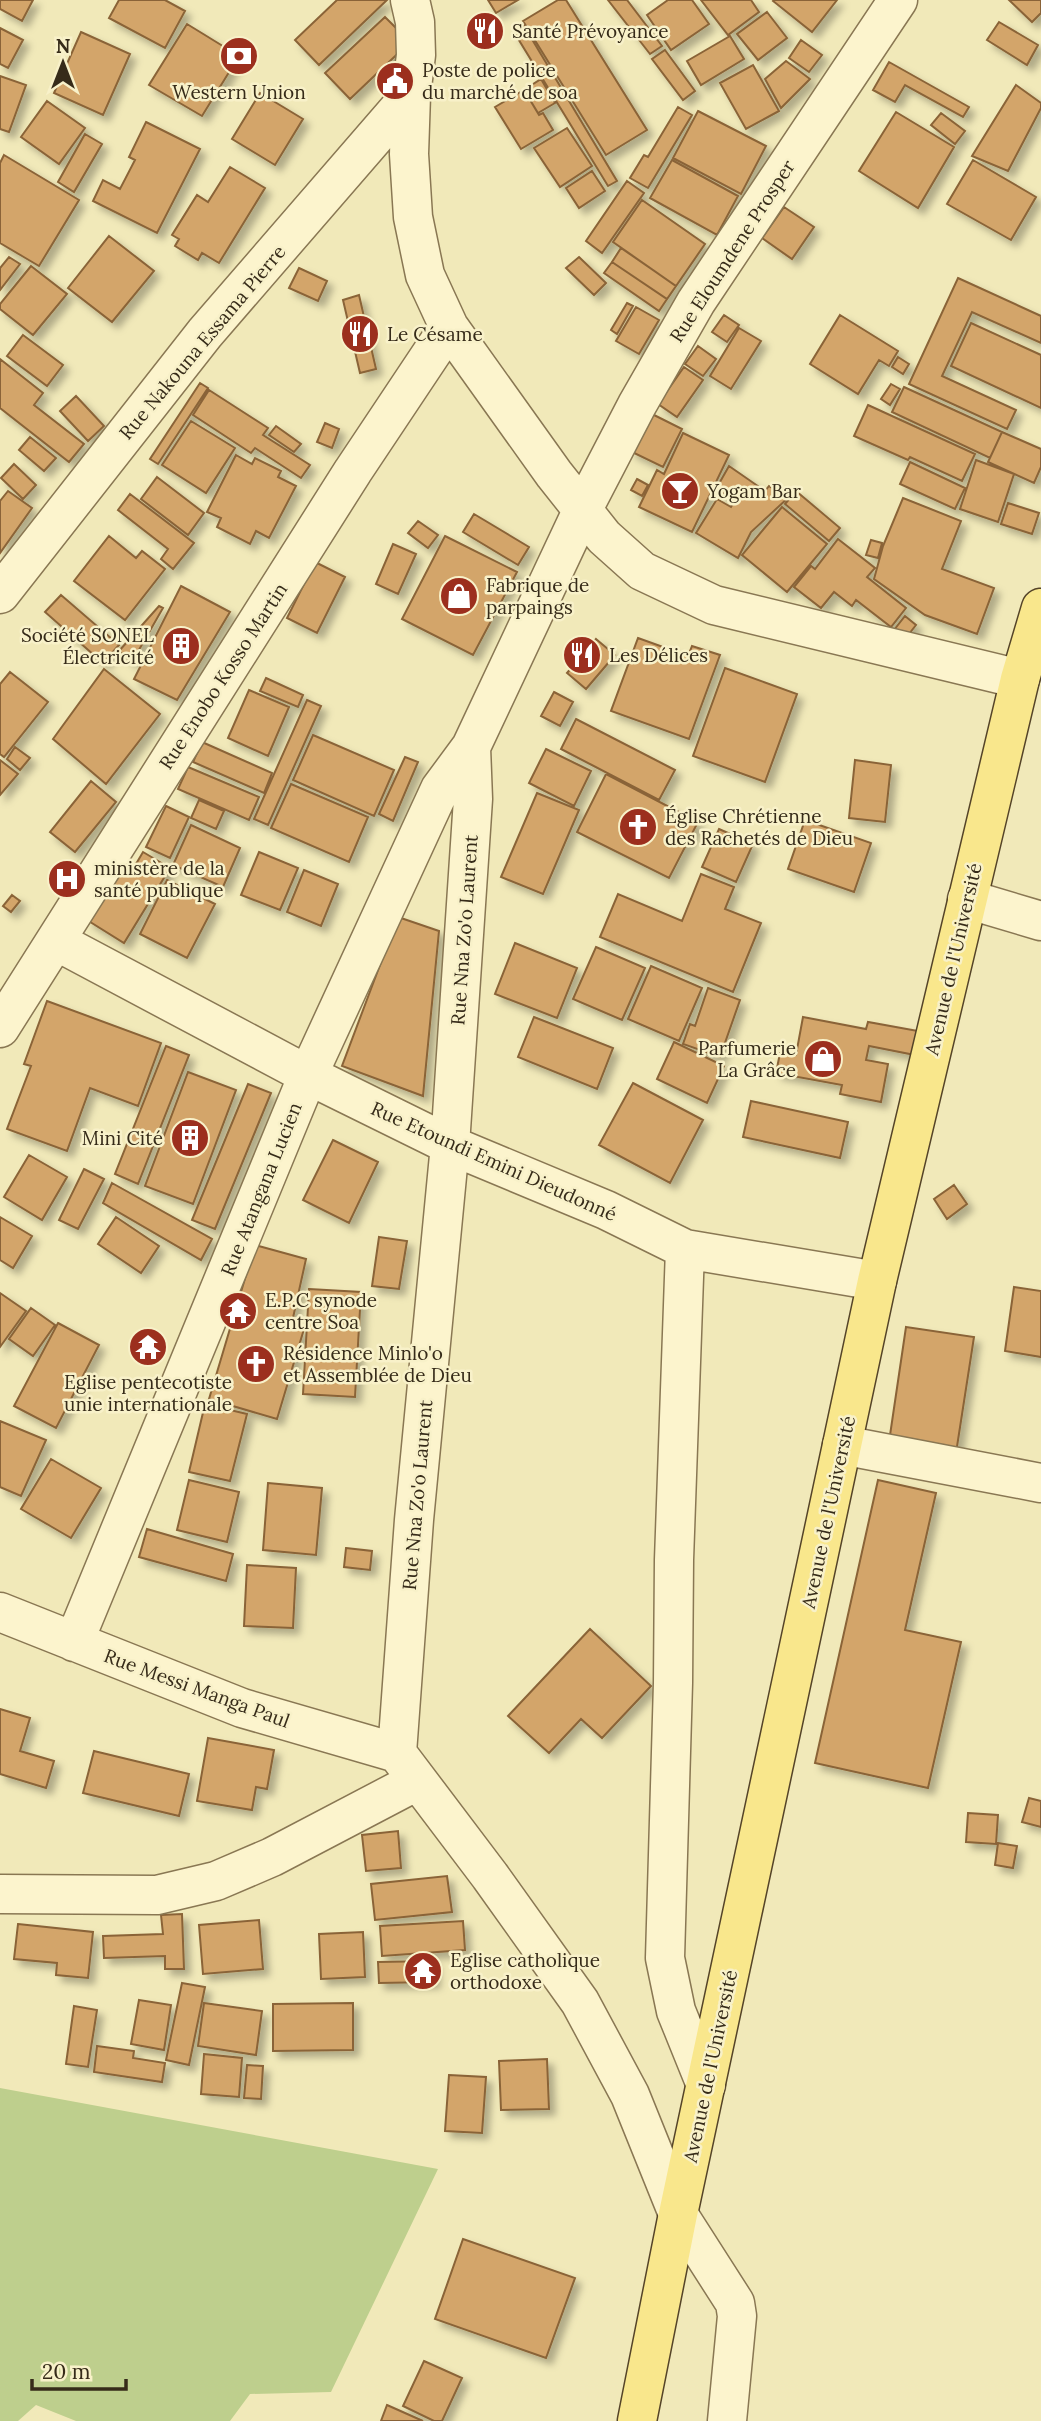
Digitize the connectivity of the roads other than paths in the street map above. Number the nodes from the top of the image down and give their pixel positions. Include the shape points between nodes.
1 (410, 0) edge
2 (898, 0) edge
3 (411, 96) junction
4 (449, 327) junction
5 (582, 510) junction
6 (6, 578) edge
7 (1041, 608) edge
8 (1020, 679) junction
9 (471, 747) junction
10 (967, 899) junction
11 (1041, 920) edge
12 (56, 941) junction
13 (0, 1028) edge
14 (307, 1075) junction
15 (450, 1145) junction
16 (685, 1249) junction
17 (877, 1281) junction
18 (842, 1446) junction
19 (1041, 1483) edge
20 (0, 1612) edge
21 (74, 1642) junction
22 (407, 1767) junction
23 (0, 1895) edge
24 (706, 2085) junction
25 (678, 2214) junction
26 (637, 2421) edge
27 (727, 2421) edge

1 - 3 street via 416,55
2 - 5 street, Rue Eloumdene Prosper via 696,302
3 - 4 street via 414,217 425,275
3 - 6 street, Rue Nakouna Essama Pierre via 205,333
4 - 5 street
4 - 12 street, Rue Enobo Kosso Martin
5 - 8 street via 642,571 714,604
5 - 9 street, Rue Nna Zo'o Laurent
7 - 8 main road, Avenue de l'Université
8 - 10 main road, Avenue de l'Université
9 - 14 street, Rue Atangana Lucien via 440,789
9 - 15 street, Rue Nna Zo'o Laurent via 473,799
10 - 11 street
10 - 17 main road, Avenue de l'Université
12 - 13 street, Rue Enobo Kosso Martin
12 - 14 street, Rue Etoundi Emini Dieudonné
14 - 15 street, Rue Etoundi Emini Dieudonné
14 - 21 street, Rue Atangana Lucien
15 - 16 street, Rue Etoundi Emini Dieudonné via 606,1210
15 - 22 street, Rue Nna Zo'o Laurent via 414,1520
16 - 17 street, Rue Etoundi Emini Dieudonné
16 - 24 street via 665,1958 676,2011
17 - 18 main road, Avenue de l'Université
18 - 19 street
18 - 24 main road, Avenue de l'Université
20 - 21 street, Rue Messi Manga Paul
21 - 22 street, Rue Messi Manga Paul
22 - 23 street via 272,1857 216,1881 157,1895
22 - 25 street via 580,2002 631,2095
24 - 25 main road, Avenue de l'Université
25 - 26 main road, Avenue de l'Université
25 - 27 street via 735,2303

